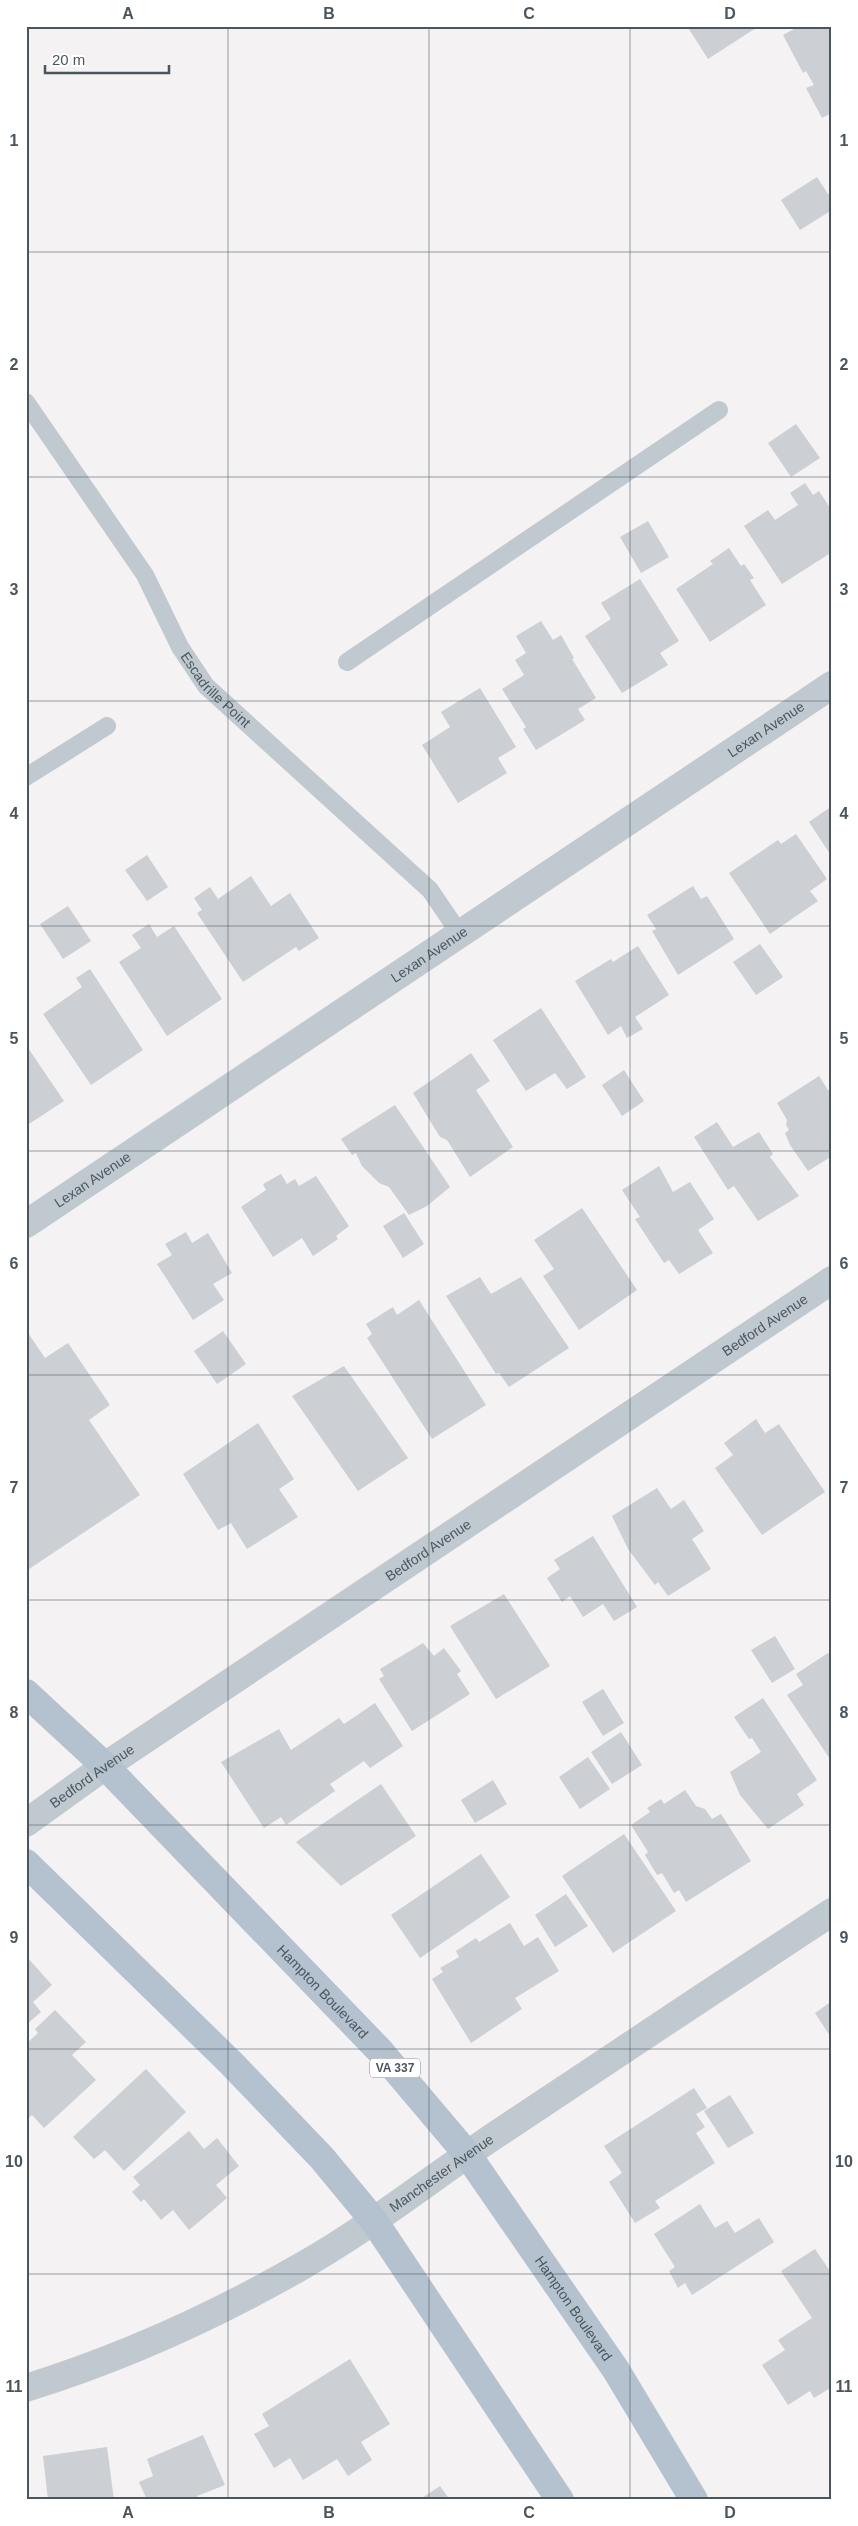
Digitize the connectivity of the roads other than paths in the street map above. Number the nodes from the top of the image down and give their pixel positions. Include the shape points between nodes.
1 (26, 402) edge
2 (720, 410) dead end
3 (348, 662) dead end
4 (832, 685) edge
5 (106, 726) dead end
6 (26, 777) edge
7 (460, 934) junction
8 (26, 1224) edge
9 (832, 1280) edge
10 (26, 1693) edge
11 (105, 1766) junction
12 (26, 1823) edge
13 (26, 1863) edge
14 (832, 1912) edge
15 (467, 2154) junction
16 (374, 2220) junction
17 (26, 2388) edge
18 (560, 2500) edge
19 (694, 2500) edge

1 - 7 lane, Escadrille Point via 145,575 180,647 206,686 430,890
2 - 3 lane
4 - 7 street, Lexan Avenue
5 - 6 lane
7 - 8 street, Lexan Avenue
9 - 11 street, Bedford Avenue
10 - 11 main road, Hampton Boulevard / VA 337
11 - 12 street, Bedford Avenue
11 - 15 main road, Hampton Boulevard / VA 337 via 380,2051
13 - 16 main road via 230,2063 322,2158
14 - 15 street, Manchester Avenue
15 - 16 street, Manchester Avenue
15 - 19 main road, Hampton Boulevard / VA 337 via 616,2370
16 - 17 street, Manchester Avenue via 303,2266 198,2321 73,2373
16 - 18 main road

